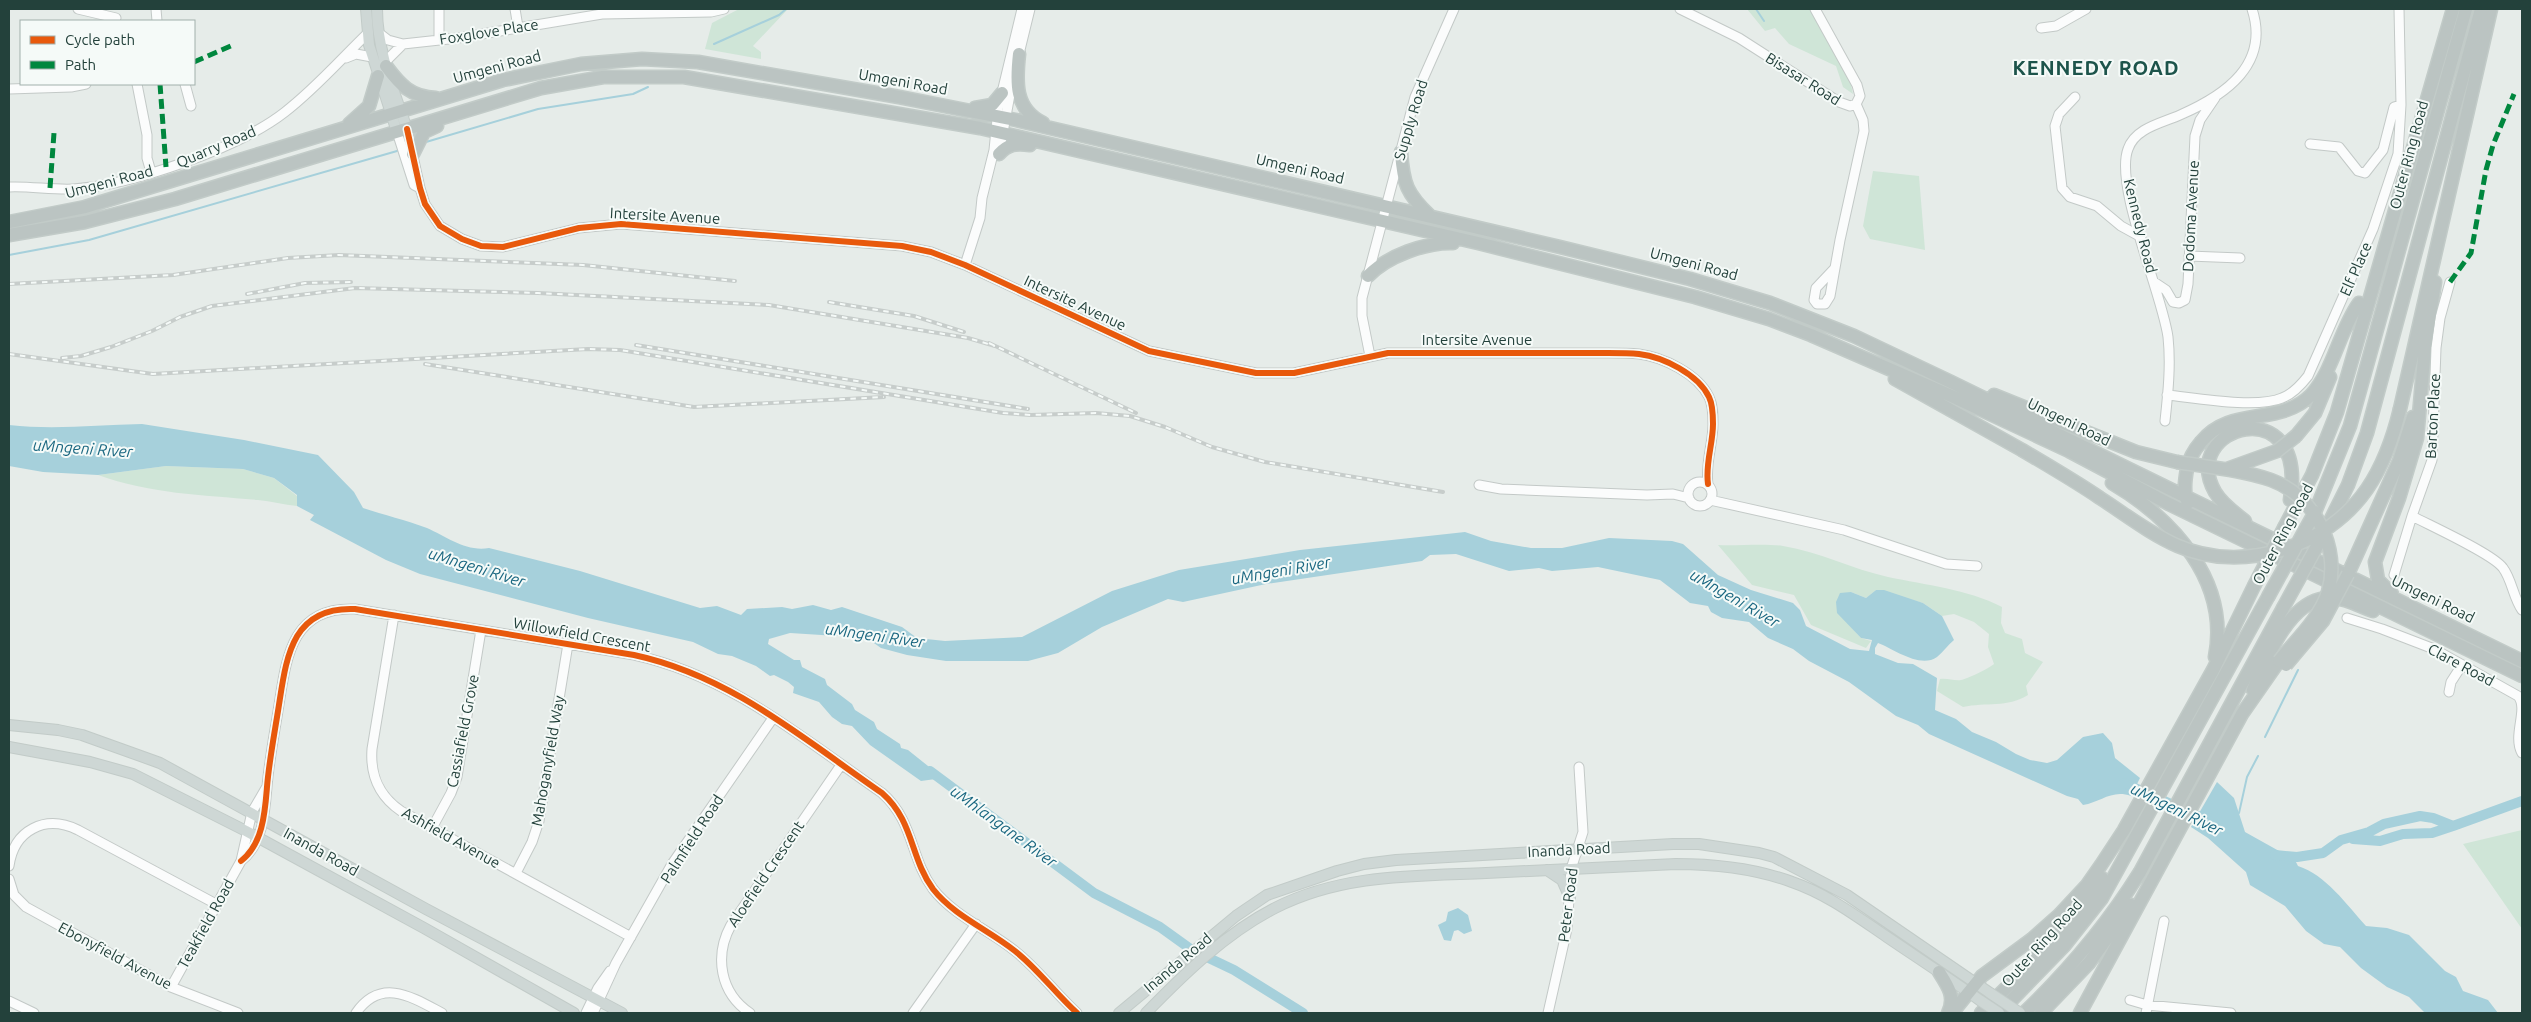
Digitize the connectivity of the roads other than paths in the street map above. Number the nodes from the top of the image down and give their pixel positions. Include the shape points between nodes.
1 (78, 9) edge
2 (366, 9) edge
3 (377, 9) edge
4 (439, 9) edge
5 (515, 9) edge
6 (724, 9) edge
7 (1022, 9) edge
8 (1030, 9) edge
9 (1454, 9) edge
10 (1680, 9) edge
11 (1815, 9) edge
12 (2086, 9) edge
13 (2252, 9) edge
14 (2400, 9) edge
15 (2453, 9) edge
16 (2466, 9) edge
17 (2481, 9) edge
18 (2491, 9) edge
19 (115, 16) edge
20 (518, 27) junction
21 (2041, 28) dead end
22 (368, 33) junction
23 (379, 33) junction
24 (439, 40) junction
25 (402, 44) junction
26 (1019, 54) junction
27 (372, 57) junction
28 (341, 60) junction
29 (383, 68) junction
30 (81, 85) edge
31 (137, 85) edge
32 (185, 85) edge
33 (9, 89) edge
34 (524, 92) junction
35 (1002, 93) junction
36 (2217, 95) junction
37 (2075, 97) dead end
38 (444, 98) junction
39 (1856, 104) junction
40 (2401, 105) junction
41 (192, 106) dead end
42 (960, 109) junction
43 (396, 113) junction
44 (1001, 117) junction
45 (1055, 129) junction
46 (341, 130) junction
47 (402, 131) junction
48 (1000, 132) junction
49 (1050, 143) junction
50 (2310, 144) dead end
51 (1401, 152) junction
52 (413, 154) junction
53 (998, 154) junction
54 (151, 172) junction
55 (9, 187) edge
56 (420, 188) junction
57 (982, 206) junction
58 (1387, 206) junction
59 (1430, 216) junction
60 (1383, 221) junction
61 (9, 222) edge
62 (9, 235) edge
63 (2141, 237) junction
64 (1478, 244) junction
65 (2438, 246) junction
66 (2381, 252) junction
67 (2189, 256) junction
68 (2240, 258) dead end
69 (965, 265) junction
70 (1834, 269) dead end
71 (1368, 276) junction
72 (2154, 282) junction
73 (2450, 282) dead end
74 (2359, 304) junction
75 (1757, 315) junction
76 (1370, 356) junction
77 (1951, 382) junction
78 (2420, 393) junction
79 (2167, 395) junction
80 (2164, 420) dead end
81 (2020, 429) junction
82 (1707, 462) junction
83 (2224, 470) junction
84 (1708, 484) junction
85 (1479, 485) dead end
86 (1693, 485) junction
87 (1673, 494) junction
88 (1689, 498) junction
89 (2186, 498) junction
90 (1710, 500) junction
91 (2412, 516) junction
92 (2200, 520) junction
93 (2286, 524) junction
94 (2260, 533) junction
95 (1977, 566) dead end
96 (2394, 575) dead end
97 (2404, 603) junction
98 (2522, 610) edge
99 (394, 615) junction
100 (2347, 618) dead end
101 (481, 630) junction
102 (2454, 643) junction
103 (568, 644) junction
104 (2522, 661) edge
105 (2283, 663) junction
106 (2462, 665) junction
107 (2213, 670) junction
108 (2522, 676) edge
109 (2448, 692) dead end
110 (2245, 710) junction
111 (773, 718) junction
112 (9, 725) edge
113 (9, 747) edge
114 (2522, 753) edge
115 (841, 765) junction
116 (1579, 767) dead end
117 (267, 787) junction
118 (252, 812) junction
119 (263, 820) junction
120 (432, 828) junction
121 (246, 831) junction
122 (258, 838) junction
123 (1578, 849) junction
124 (2115, 859) junction
125 (242, 860) junction
126 (9, 866) edge
127 (1571, 869) junction
128 (1548, 870) junction
129 (516, 874) junction
130 (2147, 876) junction
131 (9, 879) edge
132 (1570, 898) junction
133 (216, 904) junction
134 (2164, 921) dead end
135 (976, 924) junction
136 (631, 937) junction
137 (2106, 967) junction
138 (1939, 972) joint
139 (1951, 986) junction
140 (171, 987) junction
141 (1971, 987) junction
142 (596, 999) junction
143 (1063, 1000) junction
144 (2130, 1000) dead end
145 (9, 1001) edge
146 (1981, 1007) edge
147 (2147, 1011) edge
148 (34, 1013) edge
149 (238, 1013) edge
150 (356, 1013) edge
151 (442, 1013) edge
152 (574, 1013) edge
153 (586, 1013) edge
154 (593, 1013) edge
155 (622, 1013) edge
156 (750, 1013) edge
157 (913, 1013) edge
158 (1071, 1013) edge
159 (1077, 1013) edge
160 (1119, 1013) edge
161 (1146, 1013) edge
162 (1548, 1013) edge
163 (1950, 1013) edge
164 (1999, 1013) edge
165 (2020, 1013) edge
166 (2024, 1013) edge
167 (2041, 1013) edge
168 (2080, 1013) edge
169 (2086, 1013) edge
170 (2231, 1013) edge

1 - 19 street
2 - 22 main road
3 - 23 main road
4 - 24 street
5 - 20 street
6 - 20 street, Foxglove Place via 711,12 612,13
7 - 35 street
8 - 26 street
9 - 51 street, Supply Road via 1415,97
10 - 39 street, Bisasar Road via 1738,38 1839,102 1850,106
11 - 39 street via 1859,91 1860,99
12 - 21 street via 2056,26
13 - 36 street, Kennedy Road via 2258,33 2256,50 2240,74
14 - 40 street, Elf Place
15 - 66 highway
16 - 124 highway, Outer Ring Road, bridge via 2343,448 2315,512 2212,698
17 - 130 highway, Outer Ring Road, bridge via 2367,433 2348,485 2228,707
18 - 65 highway
20 - 24 street, Foxglove Place
22 - 27 main road
22 - 28 street, Quarry Road
23 - 25 street
23 - 29 main road
24 - 25 street, Foxglove Place
25 - 29 street
26 - 44 street
26 - 45 highway via 1017,86 1020,101 1030,115
27 - 28 street via 352,54
27 - 29 main road
28 - 54 street, Quarry Road via 297,102 259,130 230,144
29 - 38 highway via 407,91 424,98
29 - 43 main road
29 - 46 highway via 369,106
30 - 33 street
31 - 54 street
32 - 41 street
34 - 47 highway, Umgeni Road
34 - 48 highway, Umgeni Road via 603,77 684,77
34 - 52 highway via 429,129 421,136
35 - 42 highway via 992,106
35 - 44 street
36 - 63 street, Kennedy Road via 2144,130 2129,146 2126,175
36 - 67 street, Dodoma Avenue via 2200,120 2195,136
37 - 63 street via 2059,114 2055,126 2062,188 2070,197 2097,206 2121,226
38 - 42 highway, Umgeni Road via 544,71 642,59 698,62
38 - 43 highway, Umgeni Road
39 - 70 street, Bisasar Road via 1864,132
40 - 50 street via 2394,107 2383,150 2365,173 2358,170 2339,147
40 - 79 street, Elf Place via 2398,154 2373,229 2303,383 2284,398 2271,402
42 - 44 highway, Umgeni Road
43 - 46 highway, Umgeni Road
43 - 47 main road
44 - 45 highway, Umgeni Road
44 - 48 street
45 - 58 highway, Umgeni Road
46 - 61 highway, Umgeni Road via 85,207
47 - 52 street, Intersite Avenue
47 - 56 street, Intersite Avenue via 414,185
47 - 62 highway, Umgeni Road via 130,211
48 - 49 highway, Umgeni Road
48 - 53 street
48 - 57 street
49 - 53 highway via 1037,146 1014,144
49 - 60 highway, Umgeni Road
51 - 58 street, Supply Road
51 - 59 highway via 1408,191
52 - 56 street, Intersite Avenue
53 - 57 street
54 - 55 street, Quarry Road via 74,189
56 - 69 street, Intersite Avenue via 430,213 440,226 481,246 511,246 579,228 628,224 896,245 931,252
57 - 69 street via 976,236
58 - 59 highway, Umgeni Road
58 - 60 street, Supply Road
59 - 77 highway, Umgeni Road via 1690,279 1770,303 1854,336
60 - 64 highway, Umgeni Road
60 - 71 street, Supply Road
63 - 72 street, Kennedy Road
64 - 71 highway via 1448,242 1430,245 1388,261
64 - 75 highway, Umgeni Road via 1695,296
65 - 75 highway, bridge via 2392,442 2381,467 2366,490 2331,526 2279,551 2239,557 2201,554 2156,536 2099,496 2022,450 1877,370
65 - 78 highway
66 - 74 highway
66 - 93 highway via 2337,412 2312,475
67 - 68 street
67 - 72 street, Dodoma Avenue via 2187,292 2183,302 2173,302 2166,290
69 - 76 street, Intersite Avenue via 1133,345 1182,359 1276,375
71 - 76 street, Supply Road via 1362,298 1362,316
72 - 79 street, Kennedy Road via 2168,337
73 - 91 street, Barton Place via 2441,312 2436,348 2432,460
74 - 83 highway, bridge via 2322,399 2308,423 2277,451
74 - 89 highway via 2320,383 2310,396 2283,412 2229,421 2204,438 2188,463
75 - 81 highway, Umgeni Road via 1857,353
76 - 82 street, Intersite Avenue via 1420,352 1608,352 1653,357 1690,376 1708,396 1713,424
77 - 83 highway, bridge via 1980,390 2136,452
77 - 89 highway, Umgeni Road
78 - 97 highway via 2417,438 2412,457 2375,562 2378,580
78 - 105 highway, bridge via 2406,443 2332,606 2311,638
79 - 80 street, Kennedy Road
81 - 92 highway, Umgeni Road
81 - 107 highway via 2120,487 2180,539 2211,588 2217,631
82 - 84 street, Intersite Avenue
82 - 86 street, Intersite Avenue
83 - 105 highway, bridge via 2272,480 2293,492 2309,506 2328,541 2332,573 2328,594
84 - 86 street
84 - 90 street
85 - 87 street via 1501,489
86 - 87 street
86 - 88 street
87 - 88 street
88 - 90 street via 1697,505 1704,505
89 - 92 highway
89 - 94 highway, Umgeni Road
90 - 95 street via 1844,530 1946,564
91 - 96 street, Barton Place
91 - 98 street via 2495,560 2506,572
92 - 102 highway, Umgeni Road
93 - 94 highway via 2293,484 2292,460 2288,451 2281,442 2263,431 2252,428 2228,434 2210,458 2210,482 2219,499
93 - 107 highway, bridge
94 - 97 highway, Umgeni Road
97 - 104 highway, Umgeni Road
99 - 101 street, Willowfield Crescent
99 - 117 street, Willowfield Crescent via 355,609 333,610 312,620 297,634 286,662
99 - 120 street, Ashfield Avenue via 372,749 372,768 378,787 390,803
100 - 106 street, Clare Road via 2409,639
101 - 103 street, Willowfield Crescent
101 - 120 street, Cassiafield Grove via 456,777
102 - 108 highway, Umgeni Road
102 - 110 highway via 2344,600 2314,600 2290,619 2260,672
103 - 111 street, Willowfield Crescent via 680,667 727,688
103 - 129 street, Mahoganyfield Way via 539,821
105 - 110 highway
106 - 109 street
106 - 114 street, Clare Road via 2520,699 2518,739
107 - 124 highway via 2124,830
110 - 130 highway via 2168,851
111 - 115 street, Willowfield Crescent
111 - 136 street, Palmfield Road via 672,864
112 - 118 main road, Inanda Road via 58,730 113,744 160,763
113 - 121 main road, Inanda Road via 90,762 133,774
115 - 135 street, Willowfield Crescent via 892,802 909,831 929,883 946,902
115 - 156 street, Aloefield Crescent via 731,925 724,941 721,966 725,983 737,1003
116 - 123 street, Peter Road via 1583,832
117 - 118 street, Willowfield Crescent
117 - 119 street, Willowfield Crescent
118 - 119 main road, Inanda Road
118 - 121 street, Willowfield Crescent
119 - 122 street, Willowfield Crescent
119 - 142 main road, Inanda Road
120 - 129 street, Ashfield Avenue
121 - 122 main road, Inanda Road
121 - 125 street, Teakfield Road
122 - 125 street, Teakfield Road
122 - 152 main road, Inanda Road
123 - 127 street, Peter Road
123 - 141 main road, Inanda Road via 1699,844 1774,857 1841,892 1928,949 1960,973
123 - 160 main road, Inanda Road via 1364,864 1278,890 1249,906
124 - 141 highway via 2046,928
124 - 146 highway via 2074,916
124 - 164 highway, Outer Ring Road via 2084,923 2045,968
125 - 133 street, Teakfield Road
126 - 133 street via 16,844 29,831 48,823 59,823
127 - 128 main road, Inanda Road
127 - 132 street, Peter Road
127 - 138 main road, Inanda Road via 1711,864 1763,873 1808,888 1831,900
128 - 132 main road via 1562,880
128 - 161 main road, Inanda Road via 1401,875 1355,881 1288,902 1225,940
129 - 136 street, Ashfield Avenue
130 - 137 highway
130 - 166 highway, Outer Ring Road via 2090,944
130 - 167 highway via 2103,945
131 - 140 street, Ebonyfield Avenue via 14,895 26,907
132 - 162 street, Peter Road via 1567,929
133 - 140 street, Teakfield Road
134 - 147 street
135 - 143 street, Willowfield Crescent via 1024,958
135 - 157 street
136 - 142 street, Palmfield Road via 606,976
137 - 168 highway
137 - 169 highway
138 - 139 highway
139 - 141 main road, Inanda Road
139 - 163 highway
140 - 149 street, Ebonyfield Avenue
141 - 146 main road, Inanda Road
141 - 163 highway
141 - 165 main road, Inanda Road, bridge via 1990,993
142 - 153 street, Palmfield Road
142 - 154 street, Palmfield Road
142 - 155 main road, Inanda Road
143 - 158 street, Willowfield Crescent
143 - 159 street, Willowfield Crescent
144 - 147 street
145 - 148 street
146 - 164 main road, Inanda Road, bridge
147 - 170 street
150 - 151 street via 368,1000 392,992 412,997

